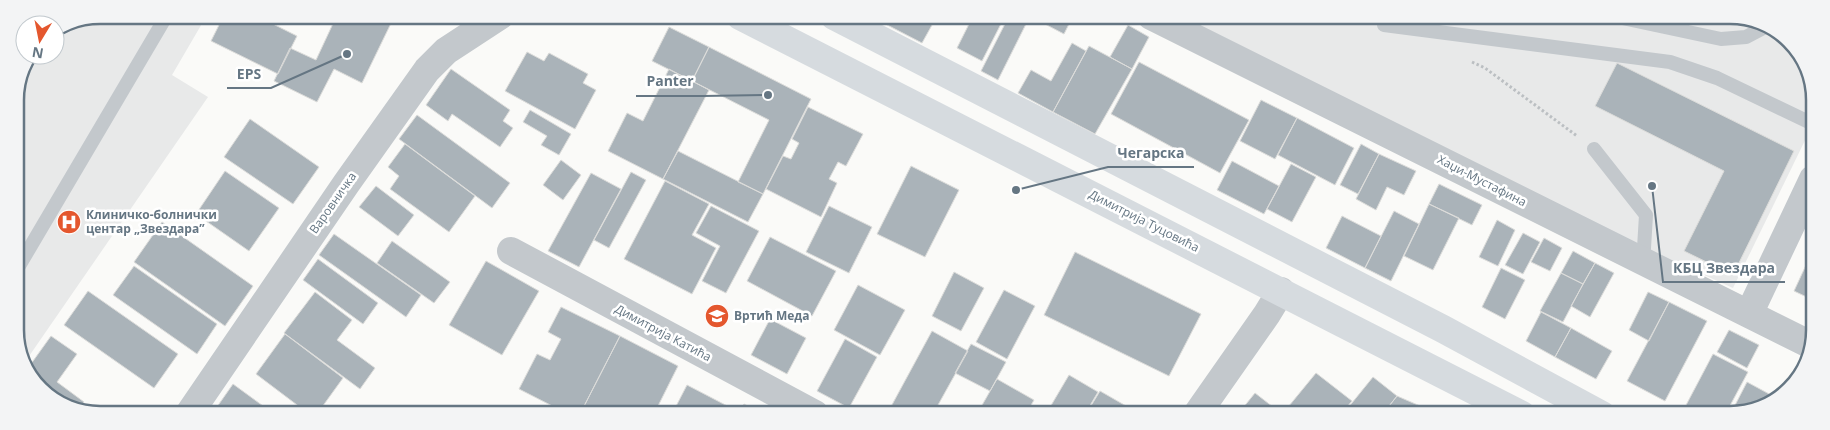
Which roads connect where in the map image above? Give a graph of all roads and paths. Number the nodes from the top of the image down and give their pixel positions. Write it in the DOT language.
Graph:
graph roads {
  1 [pos="162,24"];
  2 [pos="487,24"];
  3 [pos="756,24"];
  4 [pos="850,24"];
  5 [pos="1167,24"];
  6 [pos="1651,24"];
  7 [pos="1384,25"];
  8 [pos="1759,30"];
  9 [pos="1468,60"];
  10 [pos="1806,121"];
  11 [pos="1594,148"];
  12 [pos="1806,194"];
  13 [pos="511,251"];
  14 [pos="24,257"];
  15 [pos="1640,260"];
  16 [pos="1281,291"];
  17 [pos="1749,314"];
  18 [pos="1805,342"];
  19 [pos="194,406"];
  20 [pos="801,406"];
  21 [pos="1202,406"];
  22 [pos="1505,406"];
  23 [pos="1585,406"];
  1 -- 14 [label="lane"];
  2 -- 19 [label="street, Варовничка"];
  3 -- 16 [label="main road, Димитрија Туцовића"];
  4 -- 23 [label="main road"];
  5 -- 15 [label="street, Хаџи-Мустафина"];
  6 -- 8 [label="lane"];
  7 -- 10 [label="lane"];
  9 -- 11 [label="path"];
  11 -- 15 [label="lane"];
  12 -- 17 [label="street"];
  13 -- 20 [label="street, Димитрија Катића"];
  15 -- 17 [label="street, Хаџи-Мустафина"];
  16 -- 21 [label="street"];
  16 -- 22 [label="main road, Димитрија Туцовића"];
  17 -- 18 [label="street, Хаџи-Мустафина"];
}
